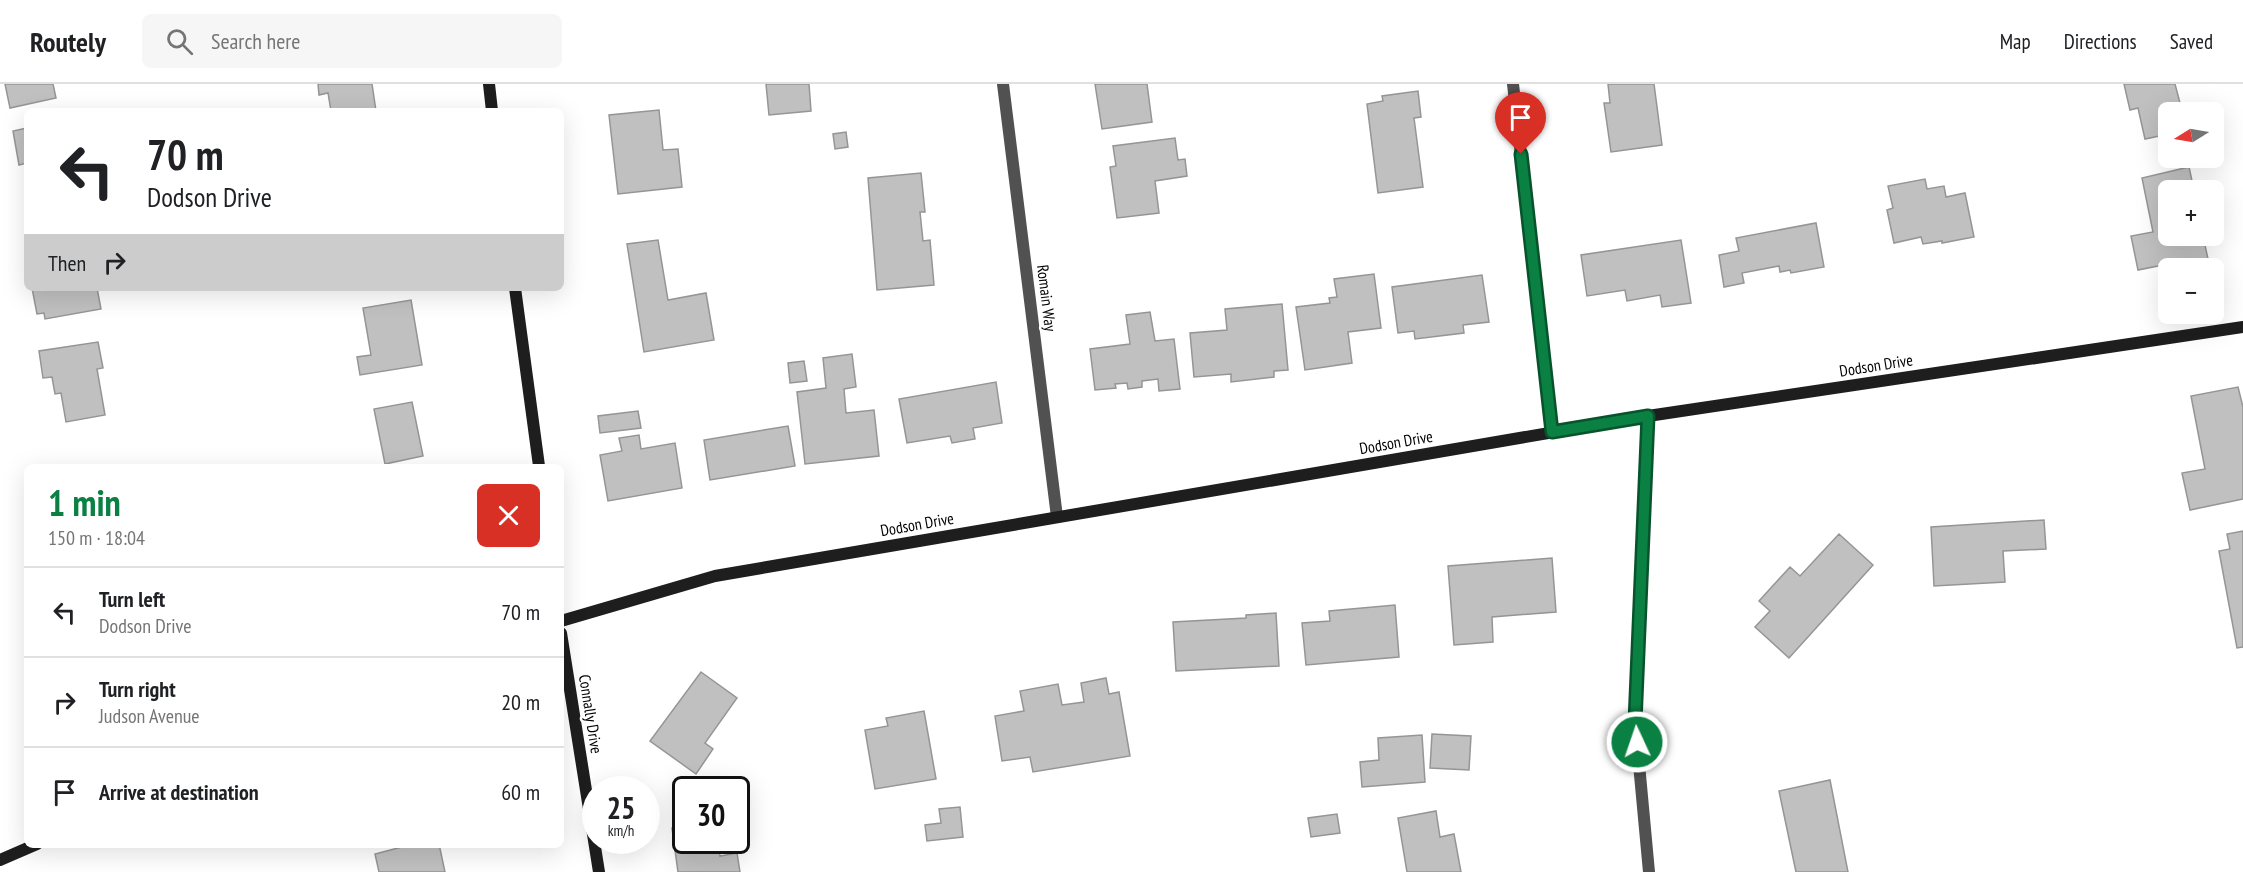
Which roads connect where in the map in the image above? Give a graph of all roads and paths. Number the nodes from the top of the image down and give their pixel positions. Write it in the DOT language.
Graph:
graph roads {
  1 [pos="489,84"];
  2 [pos="1003,84"];
  3 [pos="1513,84"];
  4 [pos="492,108"];
  5 [pos="515,291"];
  6 [pos="2243,327"];
  7 [pos="1648,416"];
  8 [pos="1552,432"];
  9 [pos="539,464"];
  10 [pos="1057,517"];
  11 [pos="564,620"];
  12 [pos="564,652"];
  13 [pos="28,848"];
  14 [pos="0,860"];
  15 [pos="599,872"];
  16 [pos="1649,872"];
  1 -- 4 [label="street"];
  2 -- 10 [label="street, Romain Way"];
  3 -- 8 [label="street"];
  5 -- 9 [label="street"];
  6 -- 7 [label="street, Dodson Drive"];
  7 -- 8 [label="street, Dodson Drive"];
  7 -- 16 [label="street"];
  8 -- 10 [label="street, Dodson Drive"];
  10 -- 11 [label="street, Dodson Drive"];
  12 -- 15 [label="street, Connally Drive"];
  13 -- 14 [label="street"];
}
